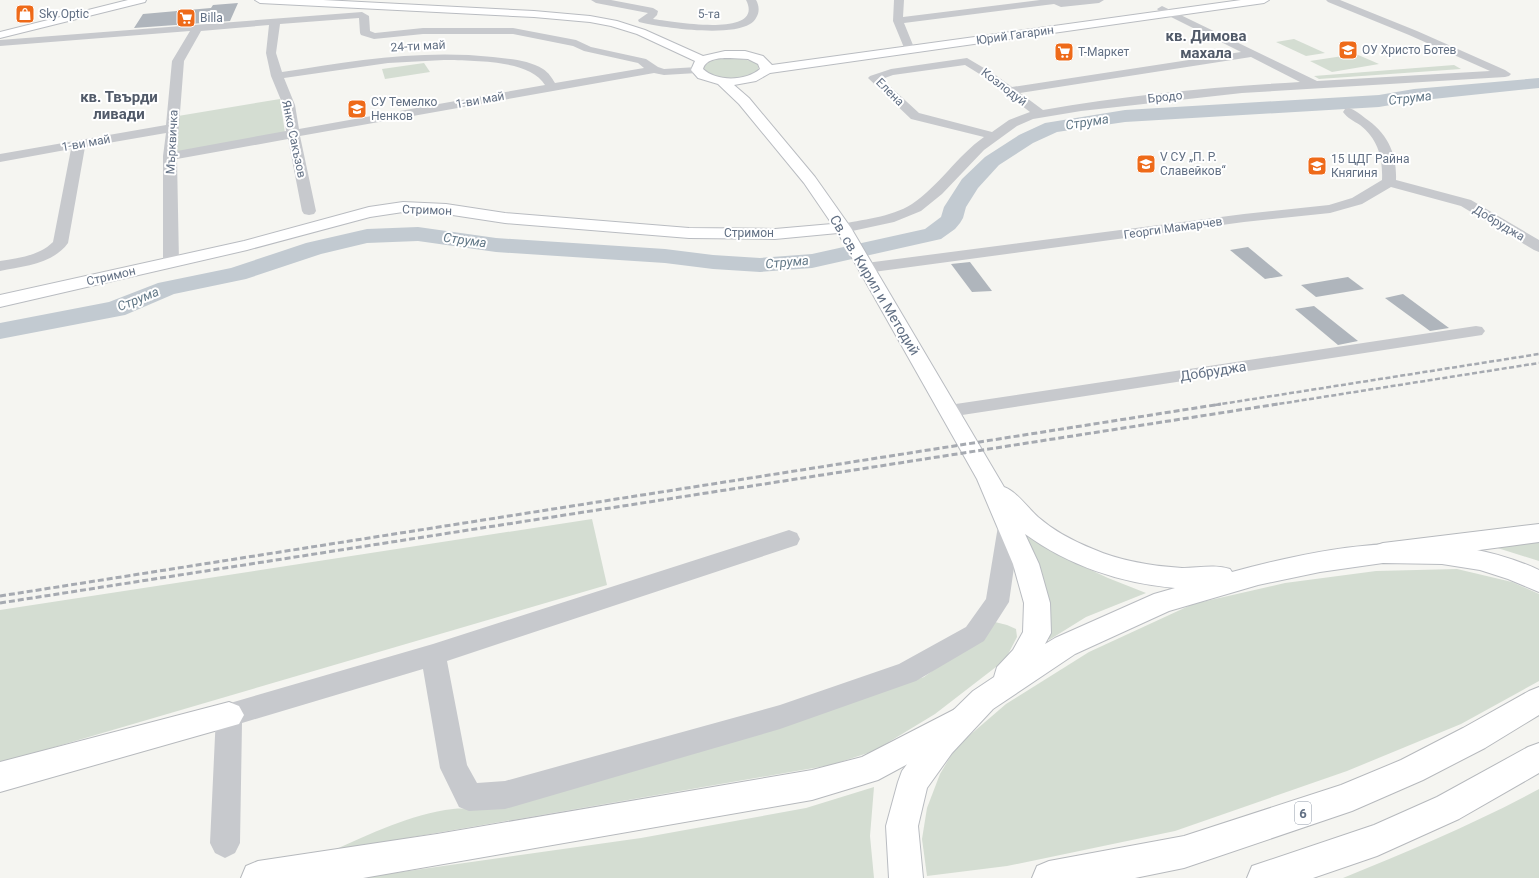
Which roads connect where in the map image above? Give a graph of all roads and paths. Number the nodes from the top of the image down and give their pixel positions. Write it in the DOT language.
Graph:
graph roads {
  1 [pos="141,0"];
  2 [pos="260,0"];
  3 [pos="319,0"];
  4 [pos="596,0"];
  5 [pos="751,0"];
  6 [pos="899,0"];
  7 [pos="1054,0"];
  8 [pos="1099,0"];
  9 [pos="1230,0"];
  10 [pos="1264,0"];
  11 [pos="1331,0"];
  12 [pos="1166,11"];
  13 [pos="898,21"];
  14 [pos="275,22"];
  15 [pos="634,24"];
  16 [pos="198,27"];
  17 [pos="0,35"];
  18 [pos="0,44"];
  19 [pos="909,47"];
  20 [pos="1252,54"];
  21 [pos="1234,57"];
  22 [pos="967,61"];
  23 [pos="704,62"];
  24 [pos="765,66"];
  25 [pos="1253,67"];
  26 [pos="654,70"];
  27 [pos="277,76"];
  28 [pos="1273,77"];
  29 [pos="746,80"];
  30 [pos="722,81"];
  31 [pos="1315,85"];
  32 [pos="552,86"];
  33 [pos="1292,86"];
  34 [pos="1009,90"];
  35 [pos="744,101"];
  36 [pos="1349,112"];
  37 [pos="1040,114"];
  38 [pos="172,128"];
  39 [pos="293,134"];
  40 [pos="994,136"];
  41 [pos="79,144"];
  42 [pos="170,156"];
  43 [pos="0,158"];
  44 [pos="1389,182"];
  45 [pos="309,211"];
  46 [pos="862,225"];
  47 [pos="844,231"];
  48 [pos="1539,247"];
  49 [pos="171,262"];
  50 [pos="863,264"];
  51 [pos="0,266"];
  52 [pos="0,301"];
  53 [pos="1476,331"];
  54 [pos="950,411"];
  55 [pos="989,479"];
  56 [pos="1009,526"];
  57 [pos="1539,533"];
  58 [pos="789,539"];
  59 [pos="1382,553"];
  60 [pos="1258,575"];
  61 [pos="1539,582"];
  62 [pos="433,655"];
  63 [pos="1539,700"];
  64 [pos="973,709"];
  65 [pos="229,715"];
  66 [pos="1539,757"];
  67 [pos="0,777"];
  68 [pos="225,843"];
  69 [pos="258,878"];
  70 [pos="906,878"];
  71 [pos="1049,878"];
  72 [pos="1264,878"];
  1 -- 17 [label="main road"];
  2 -- 15 [label="main road"];
  3 -- 15 [label="main road"];
  4 -- 15 [label="street"];
  5 -- 15 [label="street, 5-та"];
  6 -- 13 [label="street"];
  7 -- 8 [label="street"];
  7 -- 13 [label="street"];
  9 -- 12 [label="main road, Юрий Гагарин"];
  10 -- 12 [label="main road, Юрий Гагарин"];
  11 -- 31 [label="street, Бродо"];
  12 -- 19 [label="main road, Юрий Гагарин"];
  12 -- 20 [label="street"];
  13 -- 19 [label="street"];
  14 -- 16 [label="street"];
  14 -- 26 [label="street"];
  14 -- 27 [label="street, Янко Сакъзов"];
  15 -- 23 [label="main road"];
  16 -- 18 [label="street"];
  16 -- 38 [label="street, Мърквичка"];
  19 -- 24 [label="main road, Юрий Гагарин"];
  20 -- 21 [label="street"];
  20 -- 31 [label="street"];
  21 -- 25 [label="street"];
  21 -- 34 [label="street"];
  22 -- 34 [label="street, Козлодуй"];
  22 -- 40 [label="street, Елена"];
  23 -- 24 [label="main road"];
  23 -- 26 [label="street, 1-ви май"];
  23 -- 30 [label="main road"];
  24 -- 29 [label="main road"];
  26 -- 32 [label="street, 1-ви май"];
  27 -- 32 [label="street, 24-ти май"];
  27 -- 39 [label="street, Янко Сакъзов"];
  28 -- 33 [label="street"];
  29 -- 30 [label="main road"];
  29 -- 35 [label="main road"];
  30 -- 35 [label="main road, Св. св. Кирил и Методий"];
  31 -- 33 [label="street, Бродо"];
  32 -- 39 [label="street, 1-ви май"];
  33 -- 37 [label="street, Бродо"];
  34 -- 37 [label="street, Козлодуй"];
  35 -- 47 [label="main road, Св. св. Кирил и Методий"];
  36 -- 44 [label="street"];
  37 -- 40 [label="street, Бродо"];
  38 -- 41 [label="street, 1-ви май"];
  38 -- 42 [label="street, Мърквичка"];
  39 -- 42 [label="street, 1-ви май"];
  39 -- 45 [label="street, Янко Сакъзов"];
  40 -- 46 [label="street, Бродо"];
  41 -- 43 [label="street, 1-ви май"];
  41 -- 51 [label="street"];
  42 -- 49 [label="street, Мърквичка"];
  44 -- 48 [label="street, Добруджа"];
  44 -- 50 [label="street, Георги Мамарчев"];
  46 -- 47 [label="street, Стримон"];
  47 -- 49 [label="main road, Стримон"];
  47 -- 50 [label="main road, Св. св. Кирил и Методий"];
  49 -- 52 [label="main road, Стримон"];
  50 -- 54 [label="main road, Св. св. Кирил и Методий"];
  53 -- 54 [label="street, Добруджа"];
  54 -- 55 [label="main road, Св. св. Кирил и Методий"];
  55 -- 56 [label="main road, Св. св. Кирил и Методий"];
  55 -- 60 [label="main road, Св. св. Кирил и Методий"];
  56 -- 62 [label="street"];
  56 -- 64 [label="main road, Св. св. Кирил и Методий"];
  57 -- 59 [label="main road"];
  58 -- 62 [label="street"];
  59 -- 60 [label="main road"];
  59 -- 61 [label="main road"];
  60 -- 64 [label="main road"];
  62 -- 65 [label="street"];
  63 -- 71 [label="main road, 6"];
  64 -- 69 [label="main road"];
  64 -- 70 [label="main road"];
  65 -- 67 [label="main road"];
  65 -- 68 [label="street"];
  66 -- 72 [label="main road"];
}
